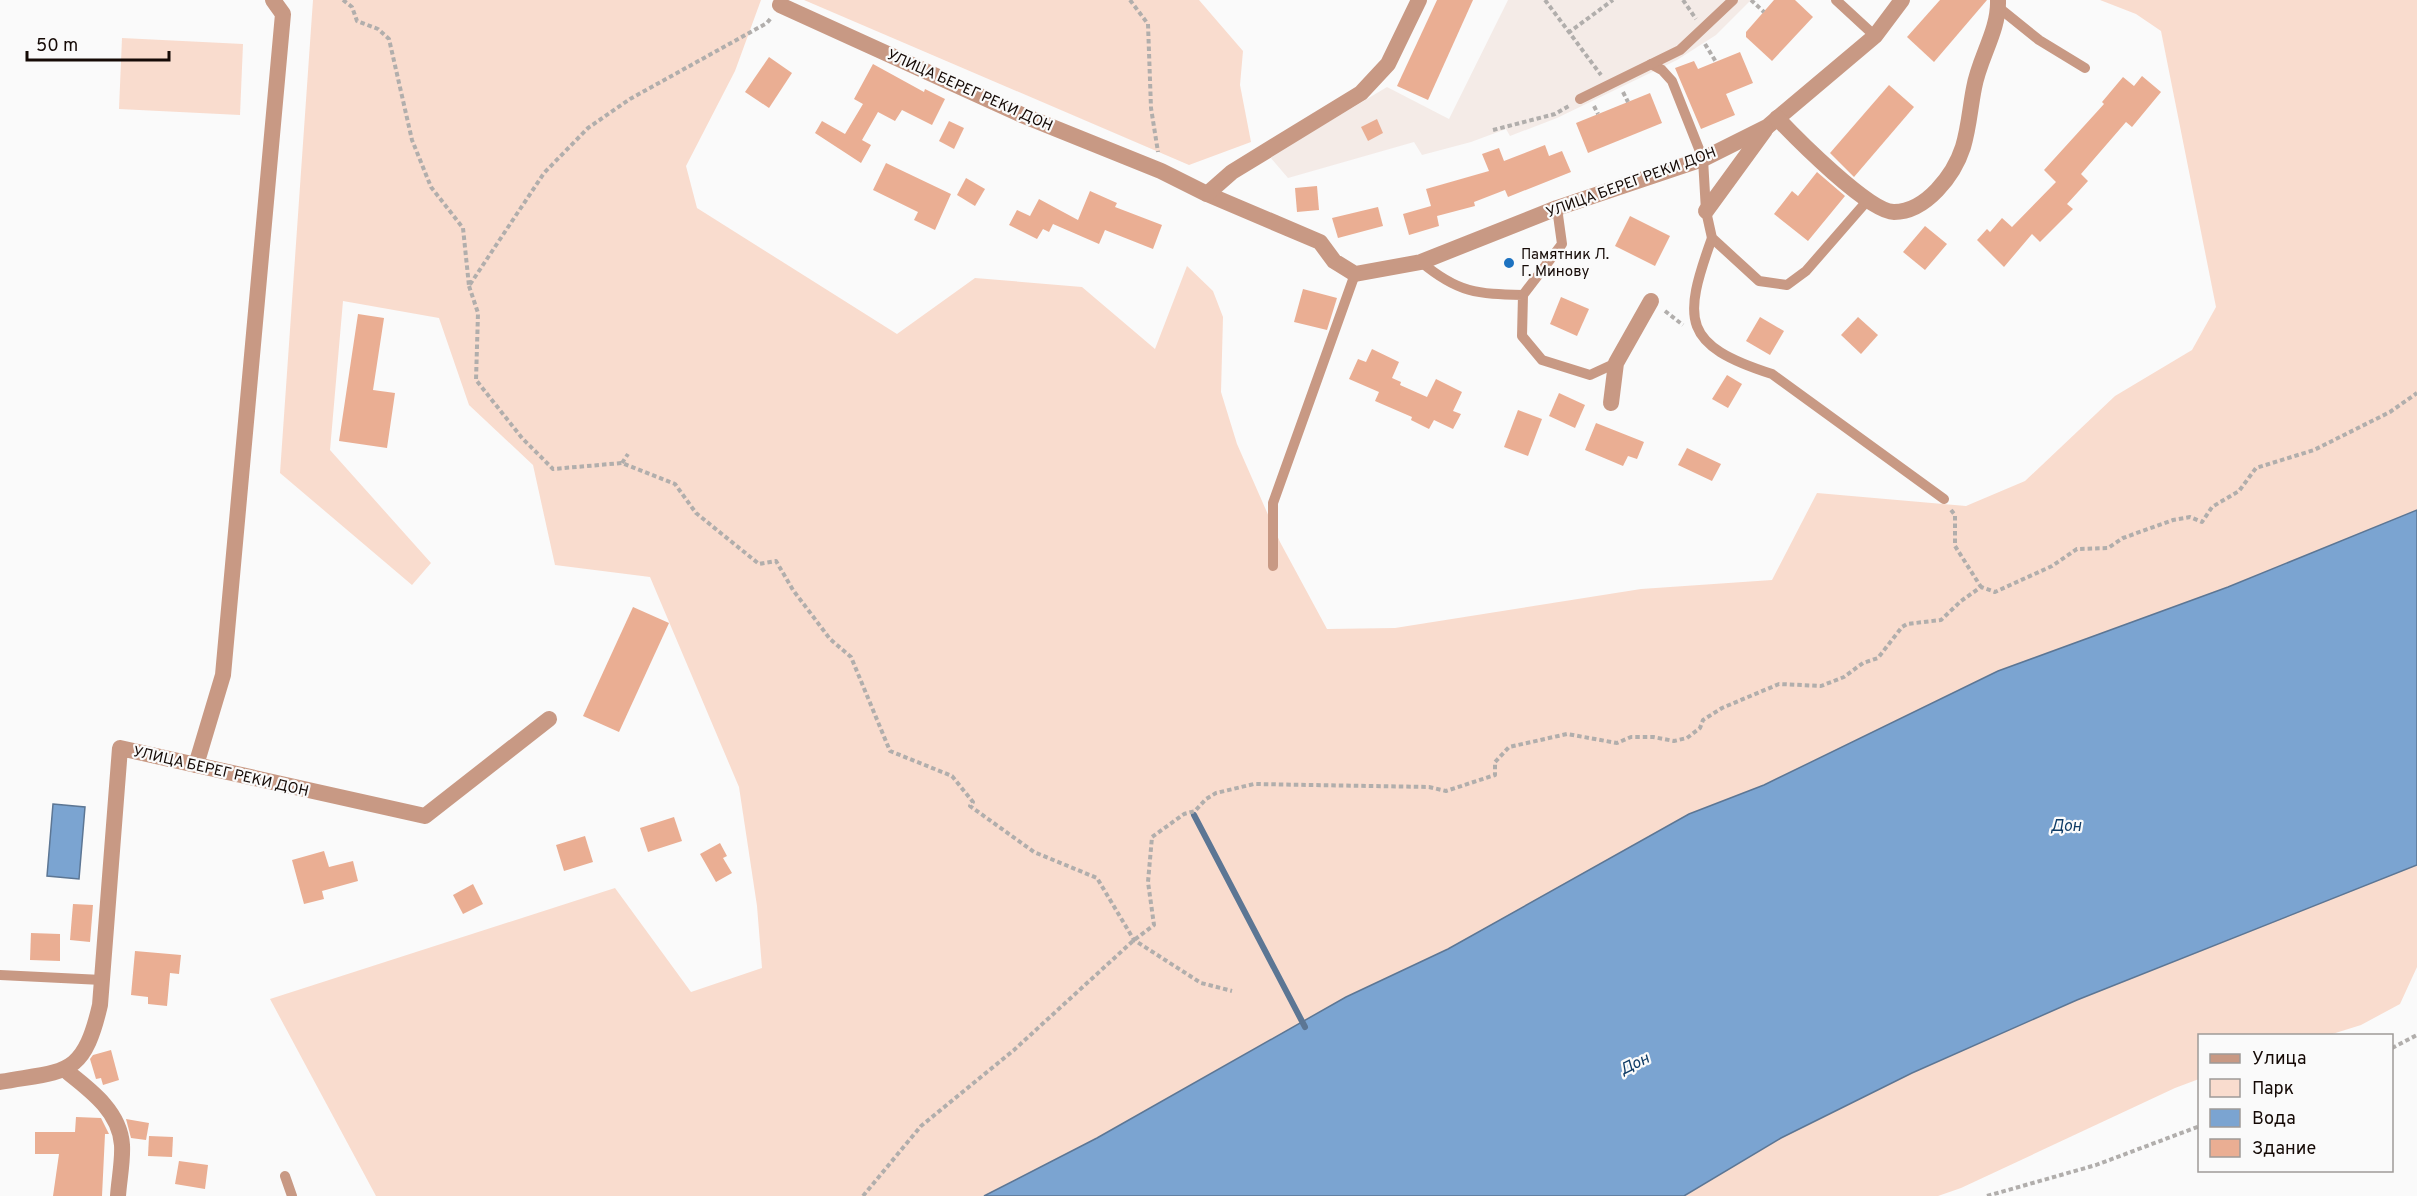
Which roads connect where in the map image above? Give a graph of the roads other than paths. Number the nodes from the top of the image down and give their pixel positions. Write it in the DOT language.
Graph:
graph roads {
  1 [pos="273,0"];
  2 [pos="1419,0"];
  3 [pos="1733,0"];
  4 [pos="1836,0"];
  5 [pos="1902,0"];
  6 [pos="1998,3"];
  7 [pos="780,6"];
  8 [pos="1875,36"];
  9 [pos="1673,53"];
  10 [pos="1651,64"];
  11 [pos="2085,68"];
  12 [pos="1672,81"];
  13 [pos="1580,99"];
  14 [pos="1772,122"];
  15 [pos="1703,159"];
  16 [pos="1207,194"];
  17 [pos="1868,201"];
  18 [pos="1557,208"];
  19 [pos="1706,211"];
  20 [pos="1712,238"];
  21 [pos="1421,262"];
  22 [pos="1355,274"];
  23 [pos="1523,295"];
  24 [pos="1651,301"];
  25 [pos="1616,363"];
  26 [pos="1611,403"];
  27 [pos="1944,499"];
  28 [pos="1273,566"];
  29 [pos="549,719"];
  30 [pos="196,765"];
  31 [pos="0,975"];
  32 [pos="102,980"];
  33 [pos="64,1070"];
  34 [pos="0,1082"];
  35 [pos="285,1176"];
  36 [pos="118,1196"];
  37 [pos="292,1196"];
  1 -- 30 [label="street"];
  2 -- 16 [label="street"];
  3 -- 9 [label="lane"];
  4 -- 8 [label="lane"];
  5 -- 8 [label="street, УЛИЦА БЕРЕГ РЕКИ ДОН"];
  6 -- 11 [label="lane"];
  6 -- 17 [label="street"];
  7 -- 16 [label="street, УЛИЦА БЕРЕГ РЕКИ ДОН"];
  8 -- 14 [label="street, УЛИЦА БЕРЕГ РЕКИ ДОН"];
  9 -- 10 [label="lane"];
  9 -- 12 [label="lane"];
  10 -- 12 [label="lane"];
  10 -- 13 [label="lane"];
  12 -- 15 [label="lane"];
  14 -- 15 [label="street, УЛИЦА БЕРЕГ РЕКИ ДОН"];
  14 -- 17 [label="street"];
  14 -- 19 [label="street"];
  15 -- 18 [label="street, УЛИЦА БЕРЕГ РЕКИ ДОН"];
  15 -- 19 [label="lane"];
  16 -- 22 [label="street, УЛИЦА БЕРЕГ РЕКИ ДОН"];
  17 -- 20 [label="lane"];
  18 -- 21 [label="street, УЛИЦА БЕРЕГ РЕКИ ДОН"];
  18 -- 23 [label="lane"];
  19 -- 20 [label="lane"];
  20 -- 27 [label="lane"];
  21 -- 22 [label="street, УЛИЦА БЕРЕГ РЕКИ ДОН"];
  21 -- 23 [label="lane"];
  22 -- 28 [label="lane"];
  23 -- 25 [label="lane"];
  24 -- 25 [label="street"];
  25 -- 26 [label="street"];
  29 -- 30 [label="street, УЛИЦА БЕРЕГ РЕКИ ДОН"];
  30 -- 32 [label="street, УЛИЦА БЕРЕГ РЕКИ ДОН"];
  31 -- 32 [label="lane"];
  32 -- 33 [label="street, УЛИЦА БЕРЕГ РЕКИ ДОН"];
  33 -- 34 [label="street"];
  33 -- 36 [label="street"];
  35 -- 37 [label="lane"];
}
